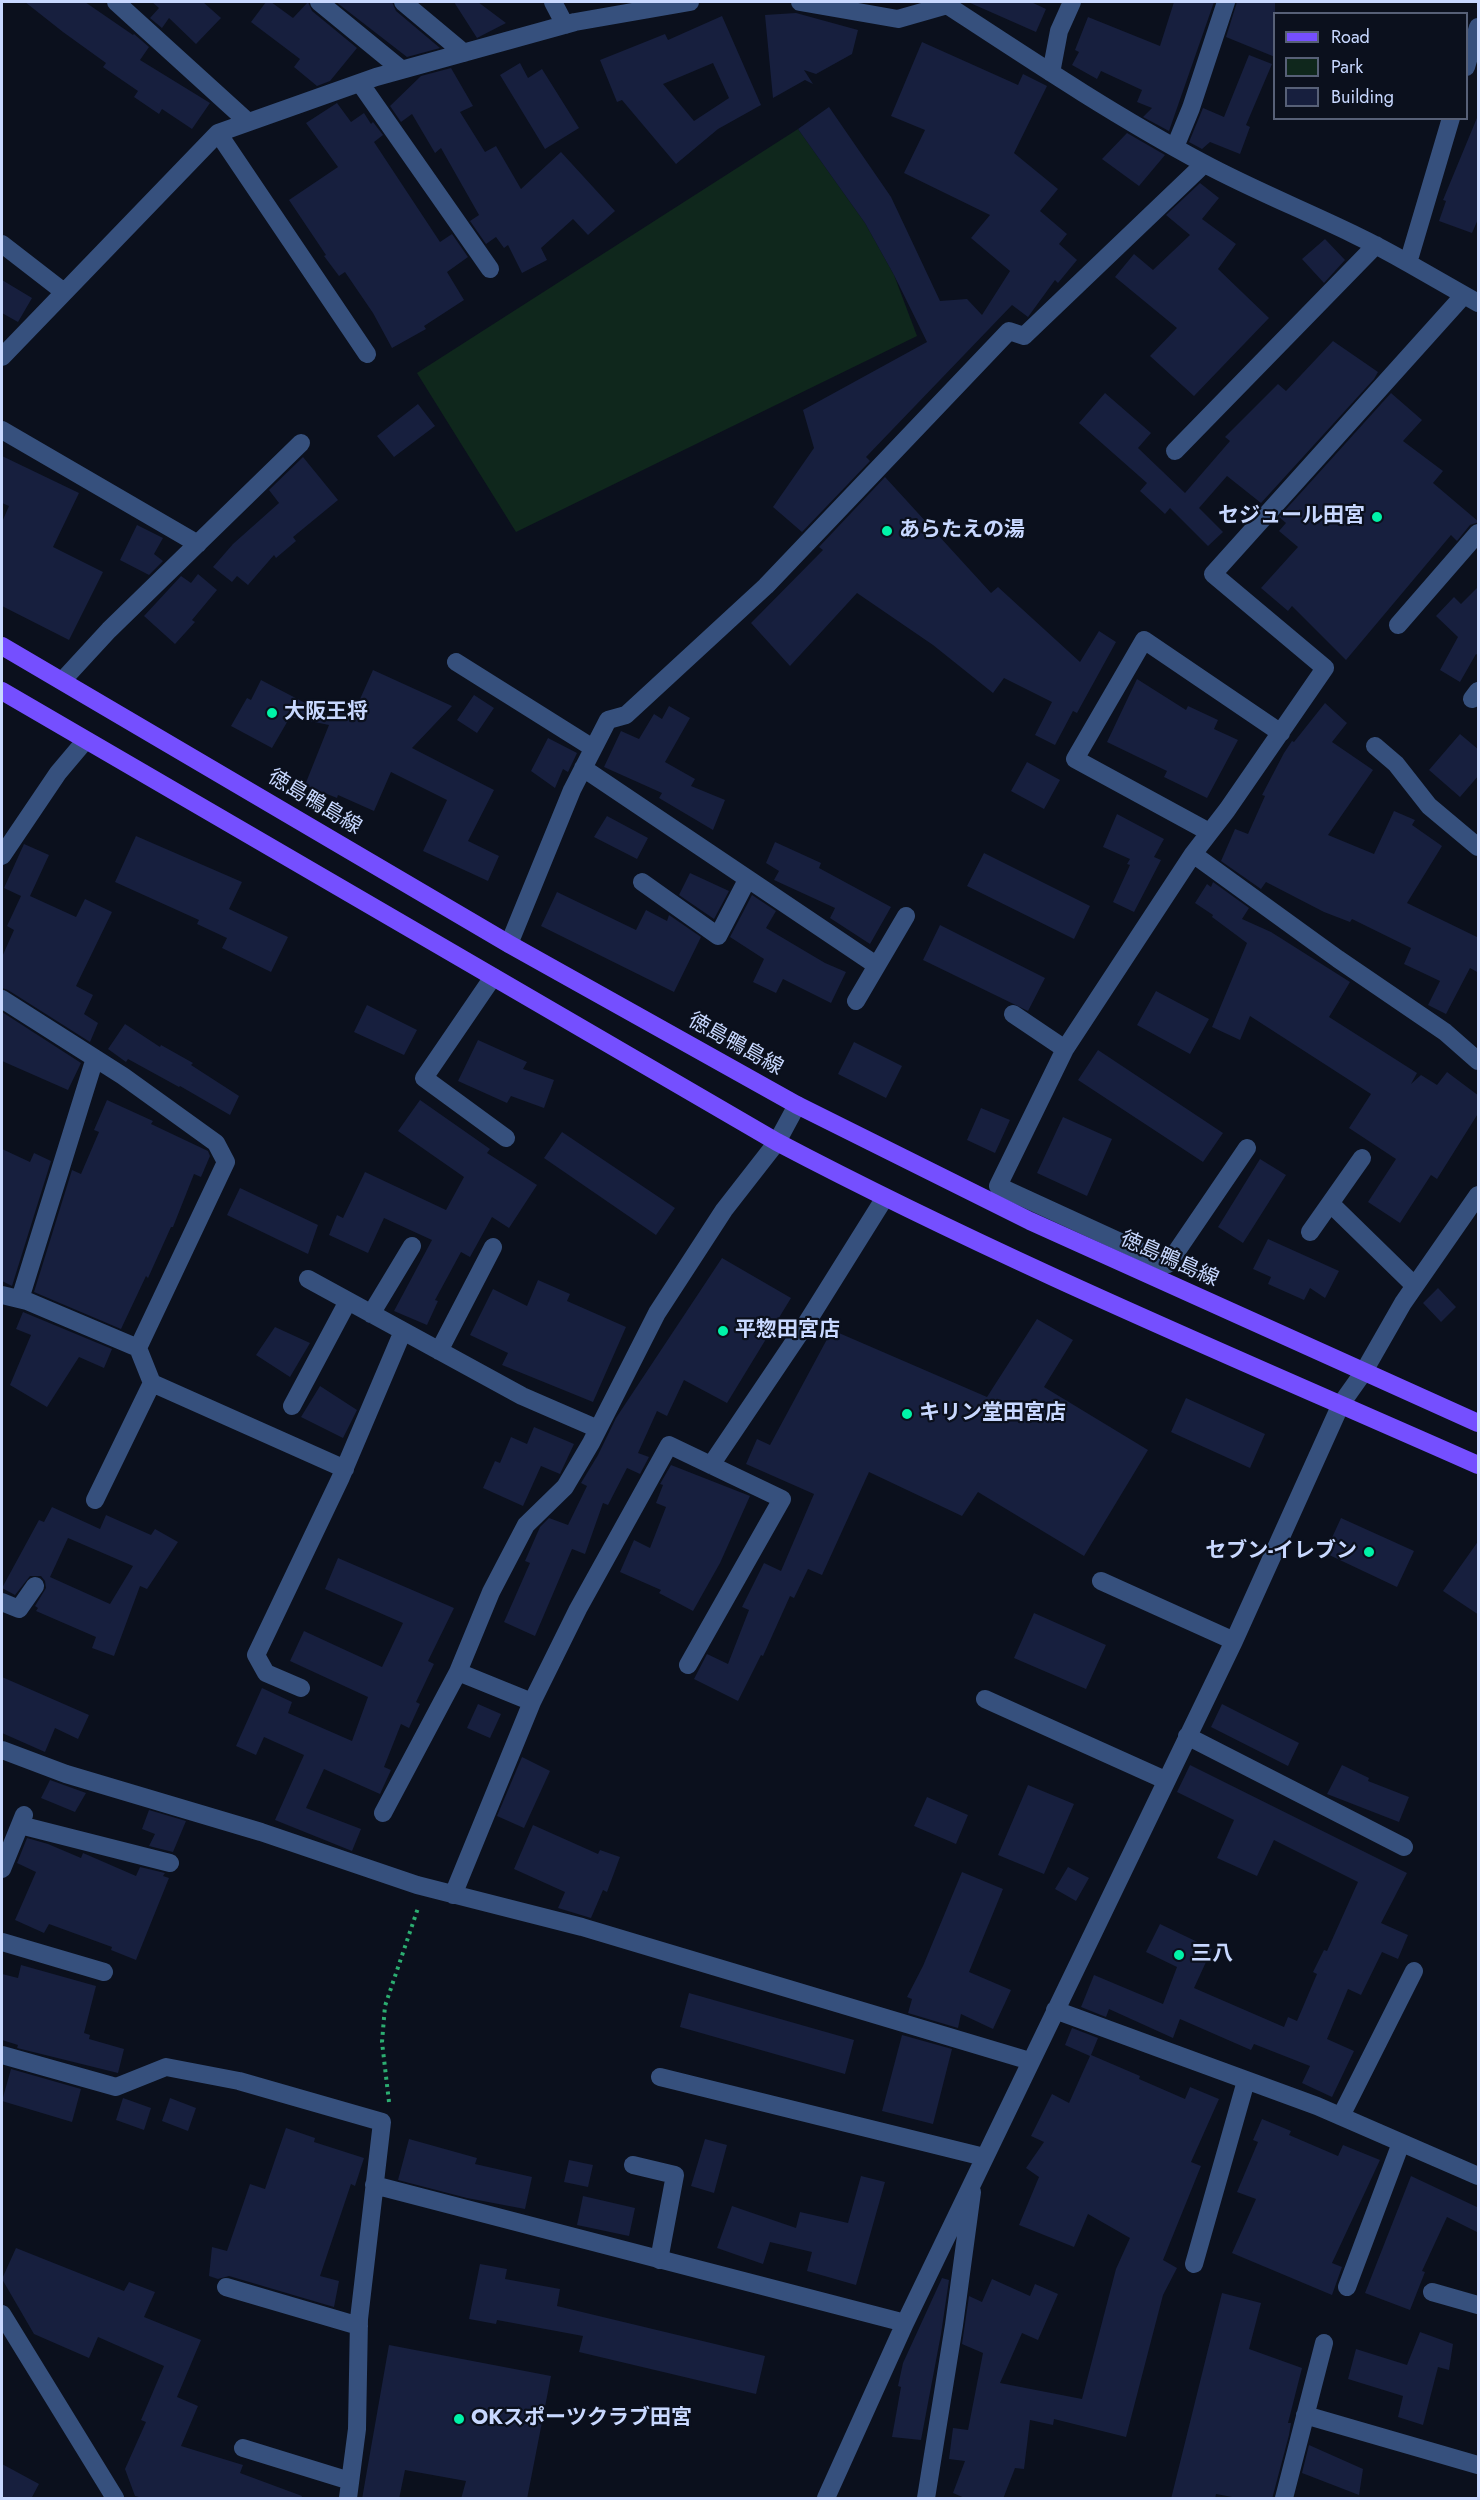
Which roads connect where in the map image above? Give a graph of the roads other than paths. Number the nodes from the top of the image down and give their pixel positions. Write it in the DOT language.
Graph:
graph roads {
  1 [pos="116,2"];
  2 [pos="319,2"];
  3 [pos="403,2"];
  4 [pos="553,2"];
  5 [pos="690,2"];
  6 [pos="800,2"];
  7 [pos="1072,2"];
  8 [pos="1226,2"];
  9 [pos="565,25"];
  10 [pos="1479,27"];
  11 [pos="464,53"];
  12 [pos="1468,64"];
  13 [pos="402,70"];
  14 [pos="1051,73"];
  15 [pos="360,83"];
  16 [pos="1450,120"];
  17 [pos="248,122"];
  18 [pos="218,133"];
  19 [pos="1175,147"];
  20 [pos="1204,164"];
  21 [pos="2,244"];
  22 [pos="1376,245"];
  23 [pos="1408,263"];
  24 [pos="490,268"];
  25 [pos="64,292"];
  26 [pos="1471,299"];
  27 [pos="366,354"];
  28 [pos="2,357"];
  29 [pos="2,430"];
  30 [pos="302,443"];
  31 [pos="1175,451"];
  32 [pos="1479,533"];
  33 [pos="198,543"];
  34 [pos="1398,625"];
  35 [pos="2,646"];
  36 [pos="456,662"];
  37 [pos="62,681"];
  38 [pos="2,691"];
  39 [pos="1281,733"];
  40 [pos="85,741"];
  41 [pos="1375,746"];
  42 [pos="593,748"];
  43 [pos="583,768"];
  44 [pos="1209,832"];
  45 [pos="1479,848"];
  46 [pos="1193,854"];
  47 [pos="2,856"];
  48 [pos="747,880"];
  49 [pos="642,882"];
  50 [pos="906,916"];
  51 [pos="509,944"];
  52 [pos="876,965"];
  53 [pos="493,977"];
  54 [pos="2,999"];
  55 [pos="856,1001"];
  56 [pos="1013,1014"];
  57 [pos="1065,1048"];
  58 [pos="95,1058"];
  59 [pos="1479,1061"];
  60 [pos="797,1105"];
  61 [pos="506,1138"];
  62 [pos="777,1142"];
  63 [pos="1248,1148"];
  64 [pos="1362,1158"];
  65 [pos="1479,1195"];
  66 [pos="884,1198"];
  67 [pos="1331,1204"];
  68 [pos="1310,1232"];
  69 [pos="412,1246"];
  70 [pos="493,1247"];
  71 [pos="308,1279"];
  72 [pos="1415,1286"];
  73 [pos="2,1295"];
  74 [pos="20,1299"];
  75 [pos="348,1301"];
  76 [pos="371,1314"];
  77 [pos="403,1331"];
  78 [pos="138,1348"];
  79 [pos="439,1351"];
  80 [pos="1363,1373"];
  81 [pos="152,1383"];
  82 [pos="1341,1404"];
  83 [pos="292,1406"];
  84 [pos="1479,1423"];
  85 [pos="598,1429"];
  86 [pos="711,1465"];
  87 [pos="1479,1465"];
  88 [pos="345,1469"];
  89 [pos="96,1500"];
  90 [pos="1101,1581"];
  91 [pos="35,1586"];
  92 [pos="2,1602"];
  93 [pos="1234,1641"];
  94 [pos="688,1665"];
  95 [pos="458,1672"];
  96 [pos="301,1688"];
  97 [pos="986,1700"];
  98 [pos="532,1702"];
  99 [pos="1187,1736"];
  100 [pos="2,1750"];
  101 [pos="1165,1780"];
  102 [pos="383,1813"];
  103 [pos="1404,1846"];
  104 [pos="170,1863"];
  105 [pos="2,1869"];
  106 [pos="453,1894"];
  107 [pos="2,1942"];
  108 [pos="1414,1971"];
  109 [pos="104,1972"];
  110 [pos="1055,2010"];
  111 [pos="2,2055"];
  112 [pos="1030,2061"];
  113 [pos="660,2077"];
  114 [pos="1246,2080"];
  115 [pos="1341,2116"];
  116 [pos="1401,2143"];
  117 [pos="984,2157"];
  118 [pos="633,2165"];
  119 [pos="1479,2176"];
  120 [pos="974,2178"];
  121 [pos="374,2186"];
  122 [pos="659,2259"];
  123 [pos="1194,2264"];
  124 [pos="226,2287"];
  125 [pos="1347,2287"];
  126 [pos="1432,2292"];
  127 [pos="1479,2305"];
  128 [pos="2,2314"];
  129 [pos="905,2323"];
  130 [pos="359,2326"];
  131 [pos="1324,2343"];
  132 [pos="1305,2415"];
  133 [pos="243,2448"];
  134 [pos="1479,2465"];
  135 [pos="349,2490"];
  136 [pos="115,2499"];
  137 [pos="826,2499"];
  138 [pos="926,2499"];
  139 [pos="1284,2499"];
  1 -- 17 [label="street"];
  2 -- 13 [label="street"];
  3 -- 11 [label="street"];
  4 -- 9 [label="street"];
  5 -- 9 [label="street"];
  6 -- 14 [label="street"];
  7 -- 14 [label="street"];
  8 -- 19 [label="street"];
  9 -- 11 [label="street"];
  10 -- 12 [label="street"];
  11 -- 13 [label="street"];
  13 -- 15 [label="street"];
  14 -- 19 [label="street"];
  15 -- 17 [label="street"];
  15 -- 24 [label="street"];
  16 -- 23 [label="street"];
  17 -- 18 [label="street"];
  18 -- 25 [label="street"];
  18 -- 27 [label="street"];
  19 -- 20 [label="street"];
  20 -- 22 [label="street"];
  20 -- 42 [label="street"];
  21 -- 25 [label="street"];
  22 -- 23 [label="street"];
  22 -- 31 [label="street"];
  23 -- 26 [label="street"];
  25 -- 28 [label="street"];
  26 -- 39 [label="street"];
  29 -- 33 [label="street"];
  30 -- 33 [label="street"];
  32 -- 34 [label="street"];
  33 -- 37 [label="street"];
  35 -- 37 [label="main road, 徳島鴨島線"];
  36 -- 42 [label="street"];
  37 -- 51 [label="main road, 徳島鴨島線"];
  38 -- 40 [label="main road"];
  39 -- 44 [label="street"];
  39 -- 44 [label="street"];
  40 -- 47 [label="street"];
  40 -- 53 [label="main road"];
  41 -- 45 [label="street"];
  42 -- 43 [label="street"];
  43 -- 48 [label="street"];
  43 -- 51 [label="street"];
  44 -- 46 [label="street"];
  46 -- 57 [label="street"];
  46 -- 59 [label="street"];
  48 -- 49 [label="street"];
  48 -- 52 [label="street"];
  50 -- 52 [label="street"];
  51 -- 60 [label="main road, 徳島鴨島線"];
  52 -- 55 [label="street"];
  53 -- 61 [label="street"];
  53 -- 62 [label="main road"];
  54 -- 58 [label="street"];
  56 -- 57 [label="street"];
  57 -- 63 [label="street"];
  58 -- 74 [label="street"];
  58 -- 78 [label="street"];
  60 -- 62 [label="street"];
  60 -- 80 [label="main road, 徳島鴨島線"];
  62 -- 66 [label="main road"];
  62 -- 85 [label="street"];
  64 -- 67 [label="street"];
  65 -- 72 [label="street"];
  66 -- 82 [label="main road"];
  66 -- 86 [label="street"];
  67 -- 68 [label="street"];
  67 -- 72 [label="street"];
  69 -- 76 [label="street"];
  70 -- 79 [label="street"];
  71 -- 75 [label="street"];
  72 -- 80 [label="street"];
  73 -- 74 [label="street"];
  74 -- 78 [label="street"];
  75 -- 76 [label="street"];
  75 -- 83 [label="street"];
  76 -- 77 [label="street"];
  77 -- 79 [label="street"];
  77 -- 88 [label="street"];
  78 -- 81 [label="street"];
  79 -- 85 [label="street"];
  80 -- 82 [label="street"];
  80 -- 84 [label="main road, 徳島鴨島線"];
  81 -- 88 [label="street"];
  81 -- 89 [label="street"];
  82 -- 87 [label="main road"];
  82 -- 93 [label="street"];
  85 -- 95 [label="street"];
  86 -- 94 [label="street"];
  86 -- 98 [label="street"];
  88 -- 96 [label="street"];
  90 -- 93 [label="street"];
  91 -- 92 [label="street"];
  93 -- 99 [label="street"];
  95 -- 98 [label="street"];
  95 -- 102 [label="street"];
  97 -- 101 [label="street"];
  98 -- 106 [label="street"];
  99 -- 101 [label="street"];
  99 -- 103 [label="street"];
  100 -- 106 [label="street"];
  101 -- 110 [label="street"];
  104 -- 105 [label="street"];
  106 -- 112 [label="street"];
  107 -- 109 [label="street"];
  108 -- 115 [label="street"];
  110 -- 112 [label="street"];
  110 -- 114 [label="street"];
  111 -- 121 [label="street"];
  112 -- 117 [label="street"];
  113 -- 117 [label="street"];
  114 -- 115 [label="street"];
  114 -- 123 [label="street"];
  115 -- 116 [label="street"];
  116 -- 119 [label="street"];
  116 -- 125 [label="street"];
  117 -- 120 [label="street"];
  118 -- 122 [label="street"];
  120 -- 129 [label="street"];
  120 -- 138 [label="street"];
  121 -- 122 [label="street"];
  121 -- 130 [label="street"];
  122 -- 129 [label="street"];
  124 -- 130 [label="street"];
  126 -- 127 [label="street"];
  128 -- 136 [label="street"];
  129 -- 137 [label="street"];
  130 -- 135 [label="street"];
  131 -- 132 [label="street"];
  132 -- 134 [label="street"];
  132 -- 139 [label="street"];
  133 -- 135 [label="street"];
}
